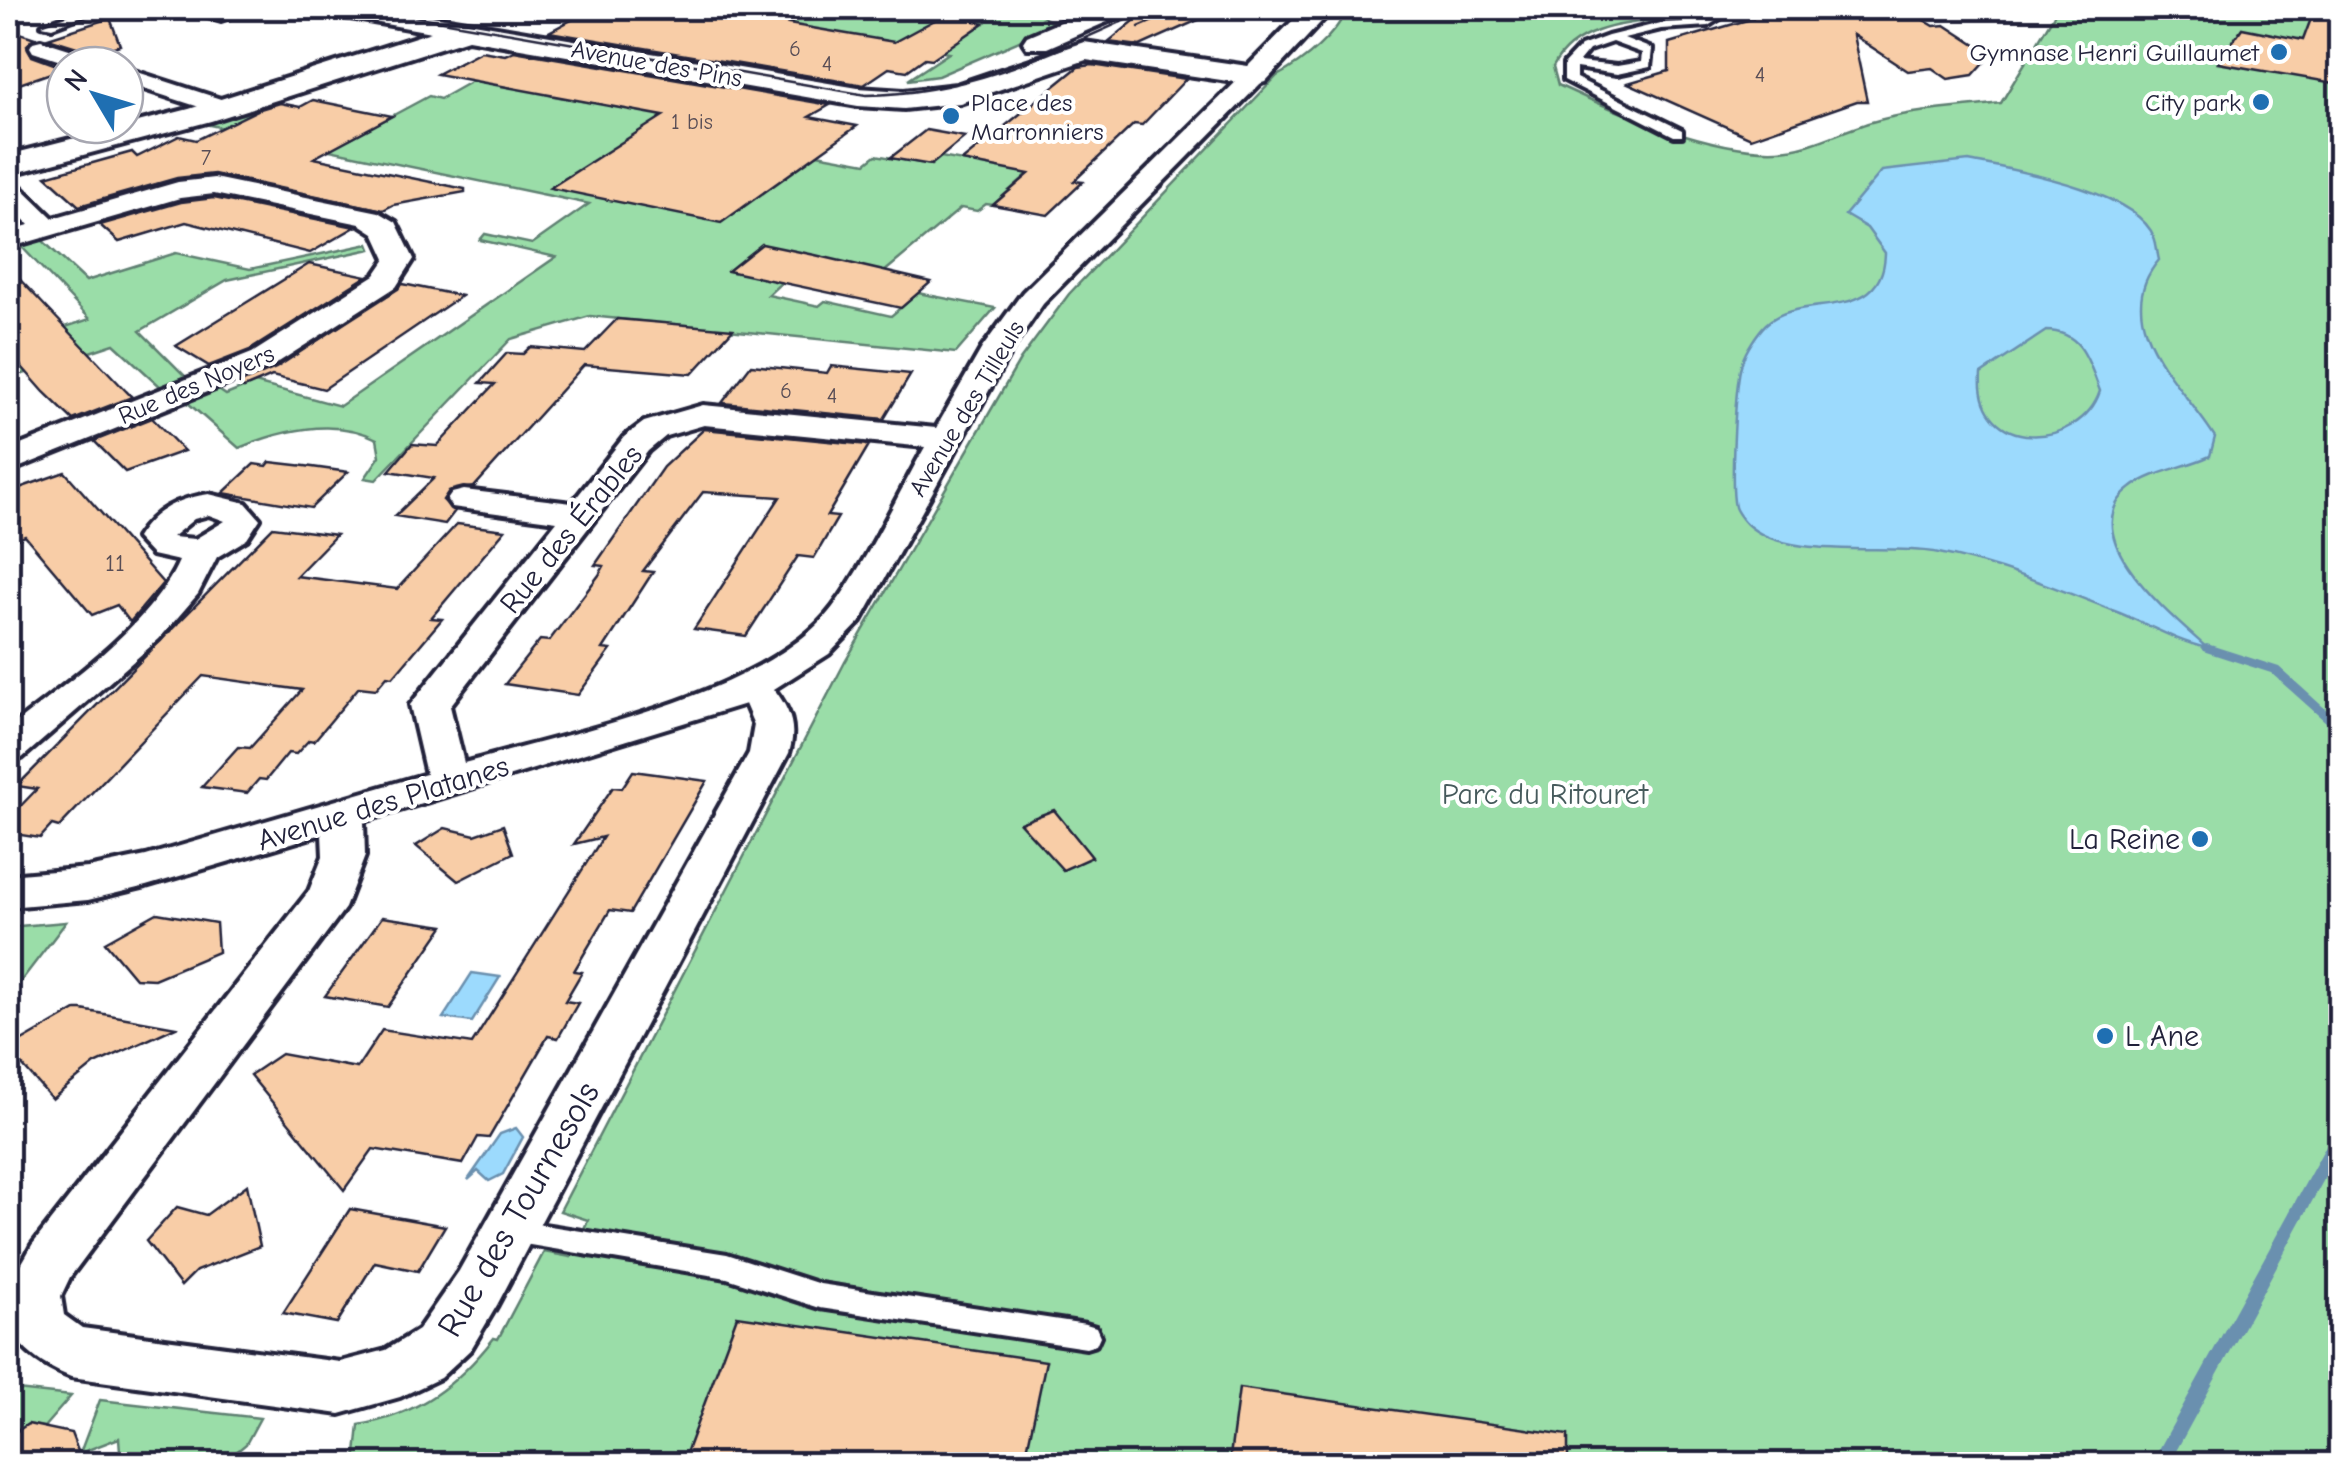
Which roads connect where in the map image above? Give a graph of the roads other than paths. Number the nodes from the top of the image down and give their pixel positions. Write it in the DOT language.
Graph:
graph roads {
  1 [pos="98,8"];
  2 [pos="186,8"];
  3 [pos="250,8"];
  4 [pos="338,8"];
  5 [pos="428,8"];
  6 [pos="1115,8"];
  7 [pos="1320,8"];
  8 [pos="1732,8"];
  9 [pos="509,15"];
  10 [pos="462,32"];
  11 [pos="44,36"];
  12 [pos="1612,38"];
  13 [pos="60,45"];
  14 [pos="1570,64"];
  15 [pos="1255,76"];
  16 [pos="145,81"];
  17 [pos="858,90"];
  18 [pos="224,108"];
  19 [pos="1678,133"];
  20 [pos="8,165"];
  21 [pos="8,190"];
  22 [pos="48,228"];
  23 [pos="8,240"];
  24 [pos="945,439"];
  25 [pos="14,448"];
  26 [pos="464,500"];
  27 [pos="581,514"];
  28 [pos="204,549"];
  29 [pos="752,688"];
  30 [pos="8,749"];
  31 [pos="448,783"];
  32 [pos="343,816"];
  33 [pos="8,891"];
  34 [pos="510,1231"];
  35 [pos="1086,1336"];
  1 -- 11 [label="lane"];
  2 -- 3 [label="lane"];
  4 -- 10 [label="street, Avenue des Pins"];
  5 -- 9 [label="street, Avenue des Pins"];
  6 -- 17 [label="street"];
  7 -- 15 [label="street, Avenue des Tilleuls"];
  8 -- 12 [label="lane"];
  9 -- 10 [label="street"];
  9 -- 17 [label="street, Avenue des Pins"];
  10 -- 17 [label="street, Avenue des Pins"];
  10 -- 18 [label="street"];
  11 -- 13 [label="street"];
  12 -- 14 [label="lane"];
  12 -- 14 [label="lane"];
  14 -- 19 [label="lane"];
  15 -- 17 [label="street"];
  15 -- 24 [label="street, Avenue des Tilleuls"];
  16 -- 18 [label="street"];
  18 -- 20 [label="street"];
  21 -- 22 [label="street"];
  22 -- 23 [label="street"];
  22 -- 25 [label="street, Rue des Noyers"];
  24 -- 27 [label="street, Rue des Érables"];
  24 -- 29 [label="street, Avenue des Tilleuls"];
  26 -- 27 [label="street"];
  27 -- 31 [label="street, Rue des Érables"];
  28 -- 30 [label="street"];
  29 -- 31 [label="street, Avenue des Platanes"];
  29 -- 34 [label="street, Rue des Tournesols"];
  31 -- 32 [label="street, Avenue des Platanes"];
  32 -- 33 [label="street, Avenue des Platanes"];
  32 -- 34 [label="street, Rue des Tournesols"];
  34 -- 35 [label="lane"];
}
